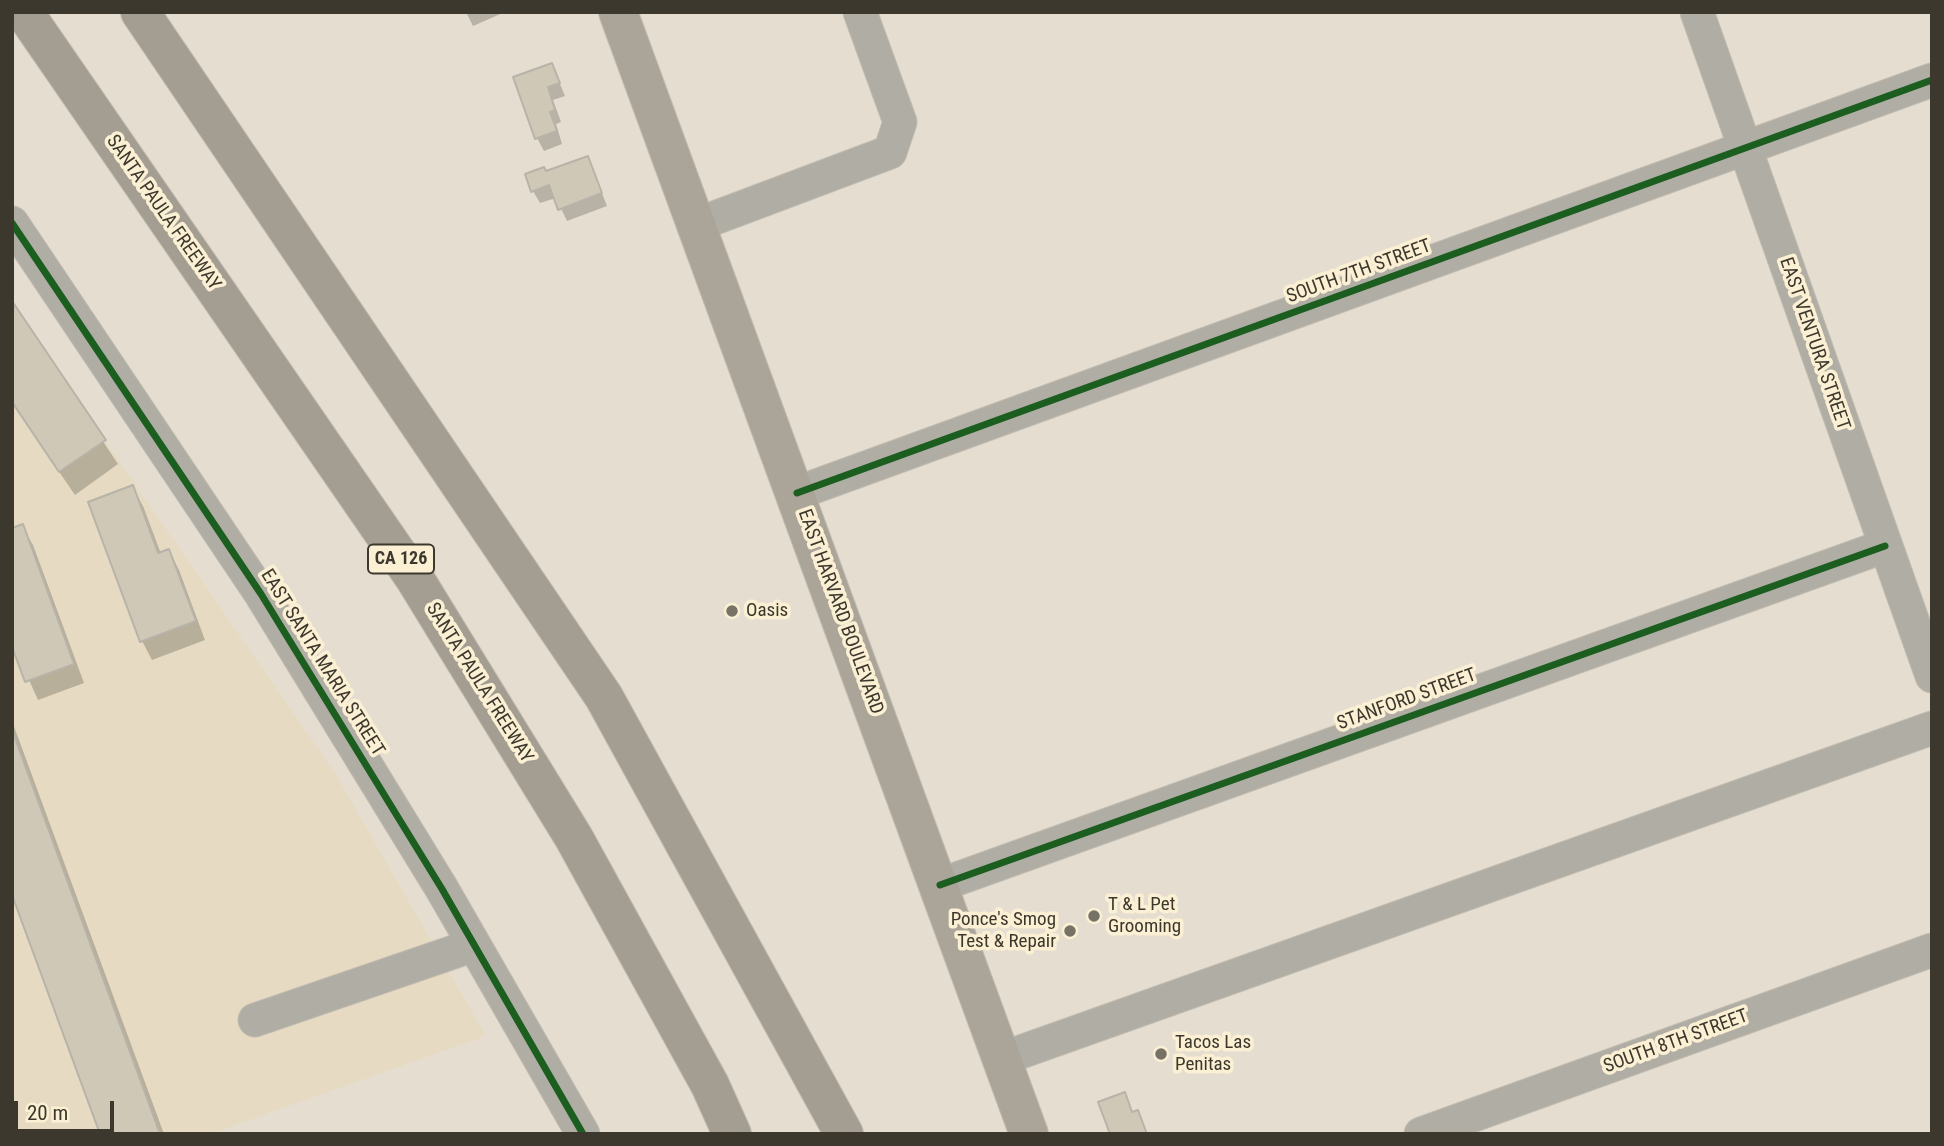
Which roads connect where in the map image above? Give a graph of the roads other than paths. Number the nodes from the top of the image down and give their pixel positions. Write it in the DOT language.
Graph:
graph roads {
  1 [pos="24,12"];
  2 [pos="140,12"];
  3 [pos="618,12"];
  4 [pos="860,12"];
  5 [pos="1697,12"];
  6 [pos="1932,80"];
  7 [pos="1745,149"];
  8 [pos="12,223"];
  9 [pos="696,225"];
  10 [pos="797,493"];
  11 [pos="1885,546"];
  12 [pos="1932,676"];
  13 [pos="1932,728"];
  14 [pos="940,885"];
  15 [pos="474,945"];
  16 [pos="1932,950"];
  17 [pos="255,1020"];
  18 [pos="1001,1059"];
  19 [pos="583,1134"];
  20 [pos="732,1134"];
  21 [pos="844,1134"];
  22 [pos="1029,1134"];
  23 [pos="1421,1134"];
  1 -- 20 [label="highway, SANTA PAULA FREEWAY / CA 126"];
  2 -- 21 [label="highway"];
  3 -- 9 [label="main road, EAST HARVARD BOULEVARD"];
  4 -- 9 [label="street"];
  5 -- 7 [label="street, EAST VENTURA STREET"];
  6 -- 7 [label="street, SOUTH 7TH STREET"];
  7 -- 10 [label="street, SOUTH 7TH STREET"];
  7 -- 11 [label="street, EAST VENTURA STREET"];
  8 -- 15 [label="street, EAST SANTA MARIA STREET"];
  9 -- 10 [label="main road, EAST HARVARD BOULEVARD"];
  10 -- 14 [label="main road, EAST HARVARD BOULEVARD"];
  11 -- 12 [label="street, EAST VENTURA STREET"];
  11 -- 14 [label="street, STANFORD STREET"];
  13 -- 18 [label="street"];
  14 -- 18 [label="main road, EAST HARVARD BOULEVARD"];
  15 -- 17 [label="street"];
  15 -- 19 [label="street, EAST SANTA MARIA STREET"];
  16 -- 23 [label="street, SOUTH 8TH STREET"];
  18 -- 22 [label="main road, EAST HARVARD BOULEVARD"];
}
